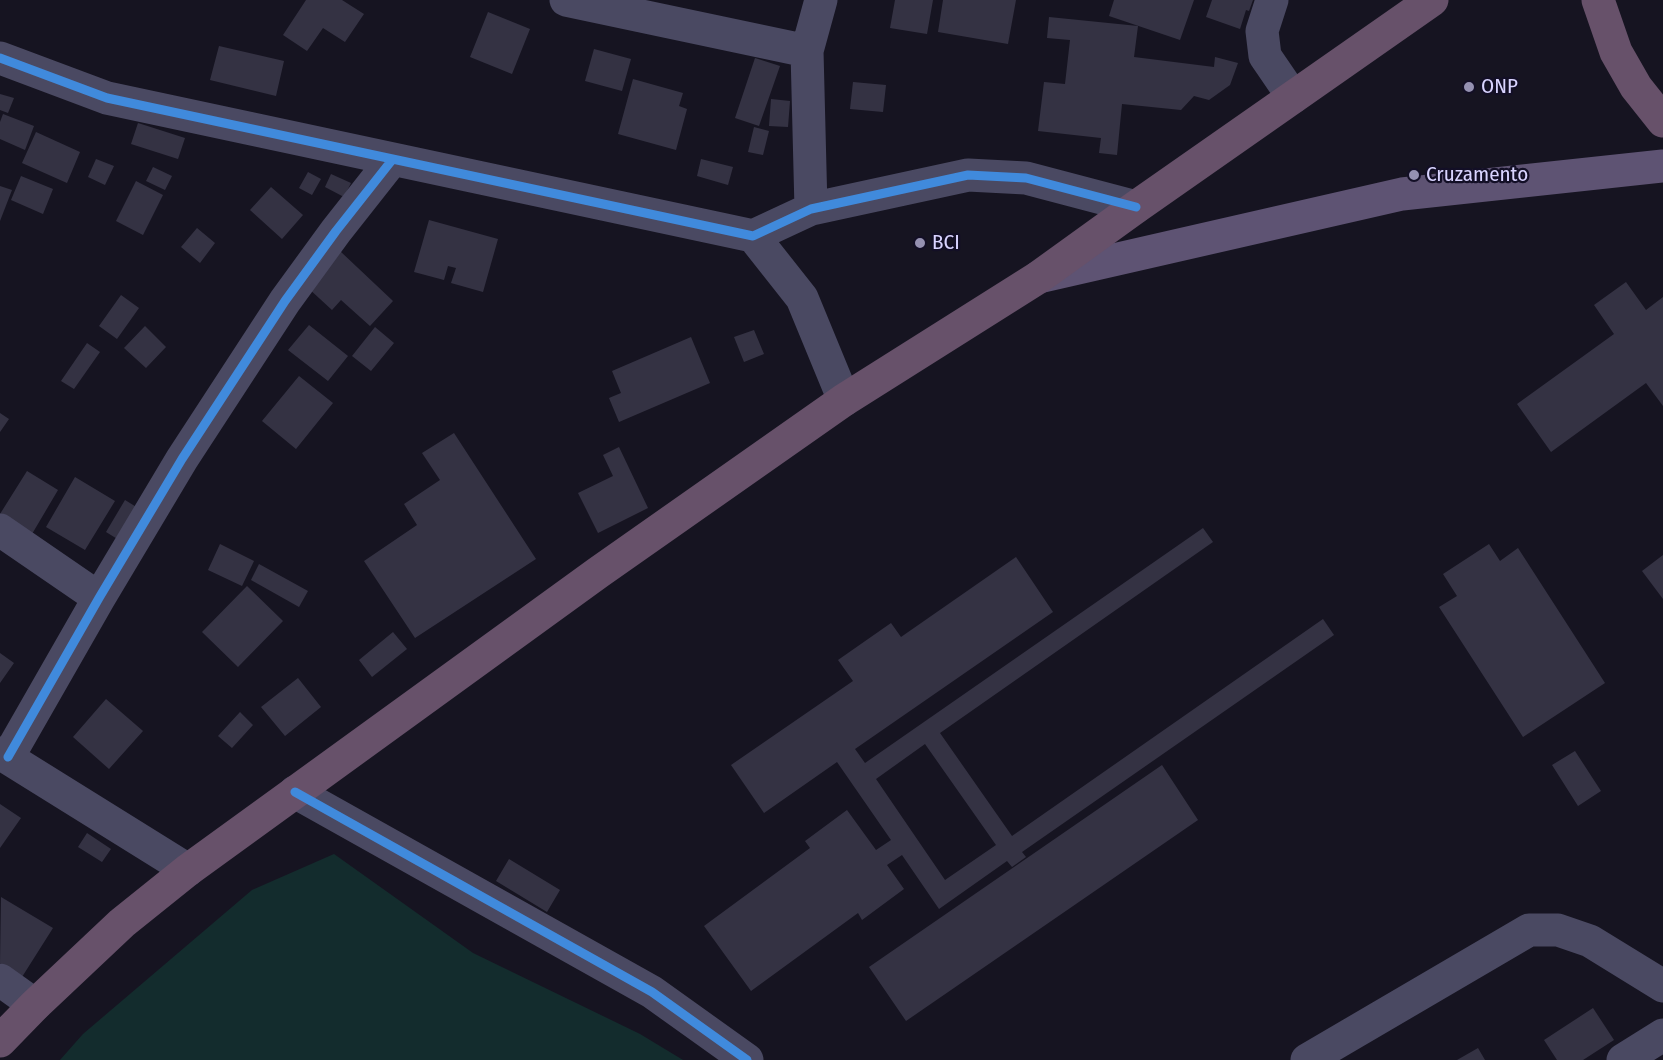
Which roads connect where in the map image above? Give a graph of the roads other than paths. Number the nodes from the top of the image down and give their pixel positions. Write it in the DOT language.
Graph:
graph roads {
  1 [pos="566,0"];
  2 [pos="821,0"];
  3 [pos="1272,0"];
  4 [pos="1432,0"];
  5 [pos="1598,0"];
  6 [pos="807,51"];
  7 [pos="0,58"];
  8 [pos="1293,97"];
  9 [pos="1663,121"];
  10 [pos="392,160"];
  11 [pos="1663,166"];
  12 [pos="1136,207"];
  13 [pos="811,209"];
  14 [pos="753,236"];
  15 [pos="1039,277"];
  16 [pos="844,400"];
  17 [pos="0,530"];
  18 [pos="99,598"];
  19 [pos="4,755"];
  20 [pos="295,792"];
  21 [pos="188,870"];
  22 [pos="0,980"];
  23 [pos="1663,986"];
  24 [pos="34,1005"];
  25 [pos="1663,1035"];
  26 [pos="0,1041"];
  27 [pos="747,1060"];
  28 [pos="1307,1060"];
  29 [pos="1623,1060"];
  1 -- 6 [label="street"];
  2 -- 6 [label="street"];
  3 -- 8 [label="street"];
  4 -- 8 [label="highway"];
  5 -- 9 [label="highway"];
  6 -- 13 [label="street"];
  7 -- 10 [label="street"];
  8 -- 12 [label="highway"];
  10 -- 14 [label="street"];
  10 -- 18 [label="street"];
  11 -- 15 [label="main road"];
  12 -- 13 [label="street"];
  12 -- 15 [label="highway"];
  13 -- 14 [label="street"];
  14 -- 16 [label="street"];
  15 -- 16 [label="highway"];
  16 -- 20 [label="highway"];
  17 -- 18 [label="street"];
  18 -- 19 [label="street"];
  19 -- 21 [label="street"];
  20 -- 21 [label="highway"];
  20 -- 27 [label="street"];
  21 -- 24 [label="highway"];
  22 -- 24 [label="street"];
  23 -- 28 [label="street"];
  24 -- 26 [label="highway"];
  25 -- 29 [label="street"];
}
